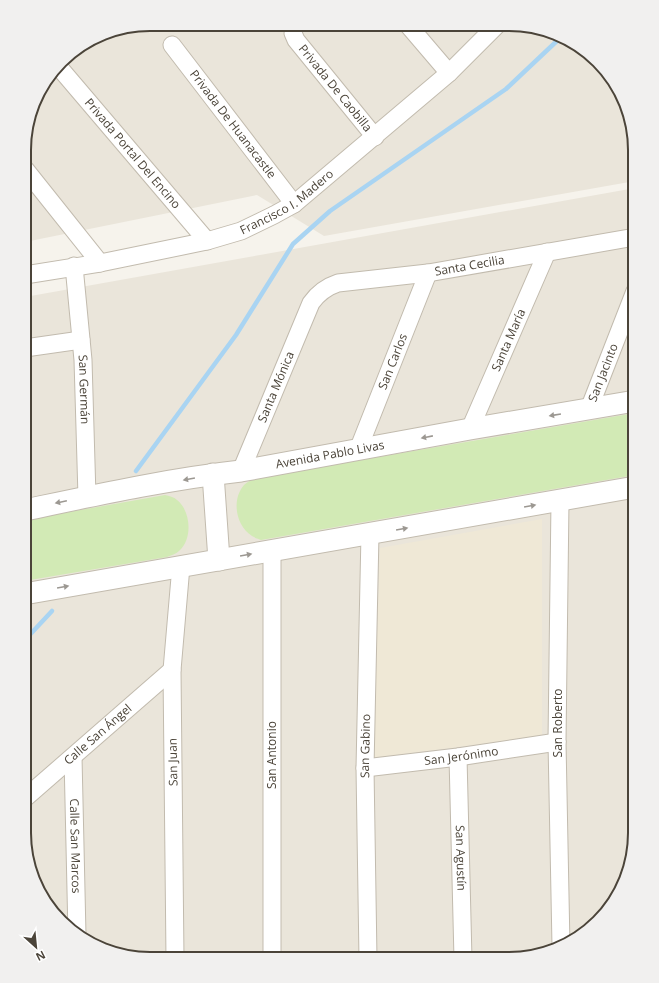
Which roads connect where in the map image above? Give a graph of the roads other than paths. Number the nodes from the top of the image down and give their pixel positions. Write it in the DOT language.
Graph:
graph roads {
  1 [pos="413,31"];
  2 [pos="491,31"];
  3 [pos="295,32"];
  4 [pos="172,45"];
  5 [pos="62,71"];
  6 [pos="449,73"];
  7 [pos="375,137"];
  8 [pos="31,177"];
  9 [pos="294,204"];
  10 [pos="628,238"];
  11 [pos="207,241"];
  12 [pos="547,252"];
  13 [pos="100,263"];
  14 [pos="74,266"];
  15 [pos="428,273"];
  16 [pos="31,274"];
  17 [pos="311,303"];
  18 [pos="628,308"];
  19 [pos="81,340"];
  20 [pos="31,347"];
  21 [pos="628,402"];
  22 [pos="589,409"];
  23 [pos="470,428"];
  24 [pos="358,450"];
  25 [pos="241,471"];
  26 [pos="213,474"];
  27 [pos="628,488"];
  28 [pos="87,496"];
  29 [pos="560,500"];
  30 [pos="31,508"];
  31 [pos="370,534"];
  32 [pos="272,551"];
  33 [pos="220,560"];
  34 [pos="180,566"];
  35 [pos="31,593"];
  36 [pos="172,670"];
  37 [pos="557,742"];
  38 [pos="73,757"];
  39 [pos="458,757"];
  40 [pos="365,768"];
  41 [pos="31,793"];
  42 [pos="78,927"];
  43 [pos="562,939"];
  44 [pos="175,952"];
  45 [pos="272,952"];
  46 [pos="368,952"];
  47 [pos="463,952"];
  1 -- 6 [label="street"];
  2 -- 6 [label="street, Francisco I. Madero"];
  3 -- 7 [label="street, Privada De Caobilla"];
  4 -- 9 [label="street, Privada De Huanacastle"];
  5 -- 11 [label="street, Privada Portal Del Encino"];
  6 -- 7 [label="street, Francisco I. Madero"];
  7 -- 9 [label="street, Francisco I. Madero"];
  8 -- 13 [label="street"];
  9 -- 11 [label="street, Francisco I. Madero"];
  10 -- 12 [label="street, Santa Cecilia"];
  11 -- 13 [label="street, Francisco I. Madero"];
  12 -- 15 [label="street, Santa Cecilia"];
  12 -- 23 [label="street, Santa María"];
  13 -- 14 [label="street, Francisco I. Madero"];
  14 -- 16 [label="street, Francisco I. Madero"];
  14 -- 19 [label="street"];
  15 -- 17 [label="street, Santa Cecilia"];
  15 -- 24 [label="street, San Carlos"];
  17 -- 25 [label="street, Santa Mónica"];
  18 -- 22 [label="street, San Jacinto"];
  19 -- 20 [label="street, San Germán"];
  19 -- 28 [label="street, San Germán"];
  21 -- 22 [label="street, Avenida Pablo Livas"];
  22 -- 23 [label="street, Avenida Pablo Livas, one-way"];
  23 -- 24 [label="street, Avenida Pablo Livas, one-way"];
  24 -- 25 [label="street, Avenida Pablo Livas"];
  25 -- 26 [label="street, Avenida Pablo Livas"];
  26 -- 28 [label="street, Avenida Pablo Livas, one-way"];
  26 -- 33 [label="street"];
  27 -- 29 [label="street"];
  28 -- 30 [label="street, Avenida Pablo Livas, one-way"];
  31 -- 29 [label="street, one-way"];
  29 -- 37 [label="street, San Roberto"];
  31 -- 32 [label="street"];
  31 -- 40 [label="street, San Gabino"];
  33 -- 32 [label="street, one-way"];
  32 -- 45 [label="street, San Antonio"];
  33 -- 34 [label="street"];
  35 -- 34 [label="street, one-way"];
  34 -- 36 [label="street, San Juan"];
  36 -- 38 [label="street, Calle San Ángel"];
  36 -- 44 [label="street, San Juan"];
  37 -- 39 [label="street, San Jerónimo"];
  37 -- 43 [label="street, San Roberto"];
  38 -- 41 [label="street, Calle San Ángel"];
  38 -- 42 [label="street, Calle San Marcos"];
  39 -- 40 [label="street, San Jerónimo"];
  39 -- 47 [label="street, San Agustín"];
  40 -- 46 [label="street, San Gabino"];
}
